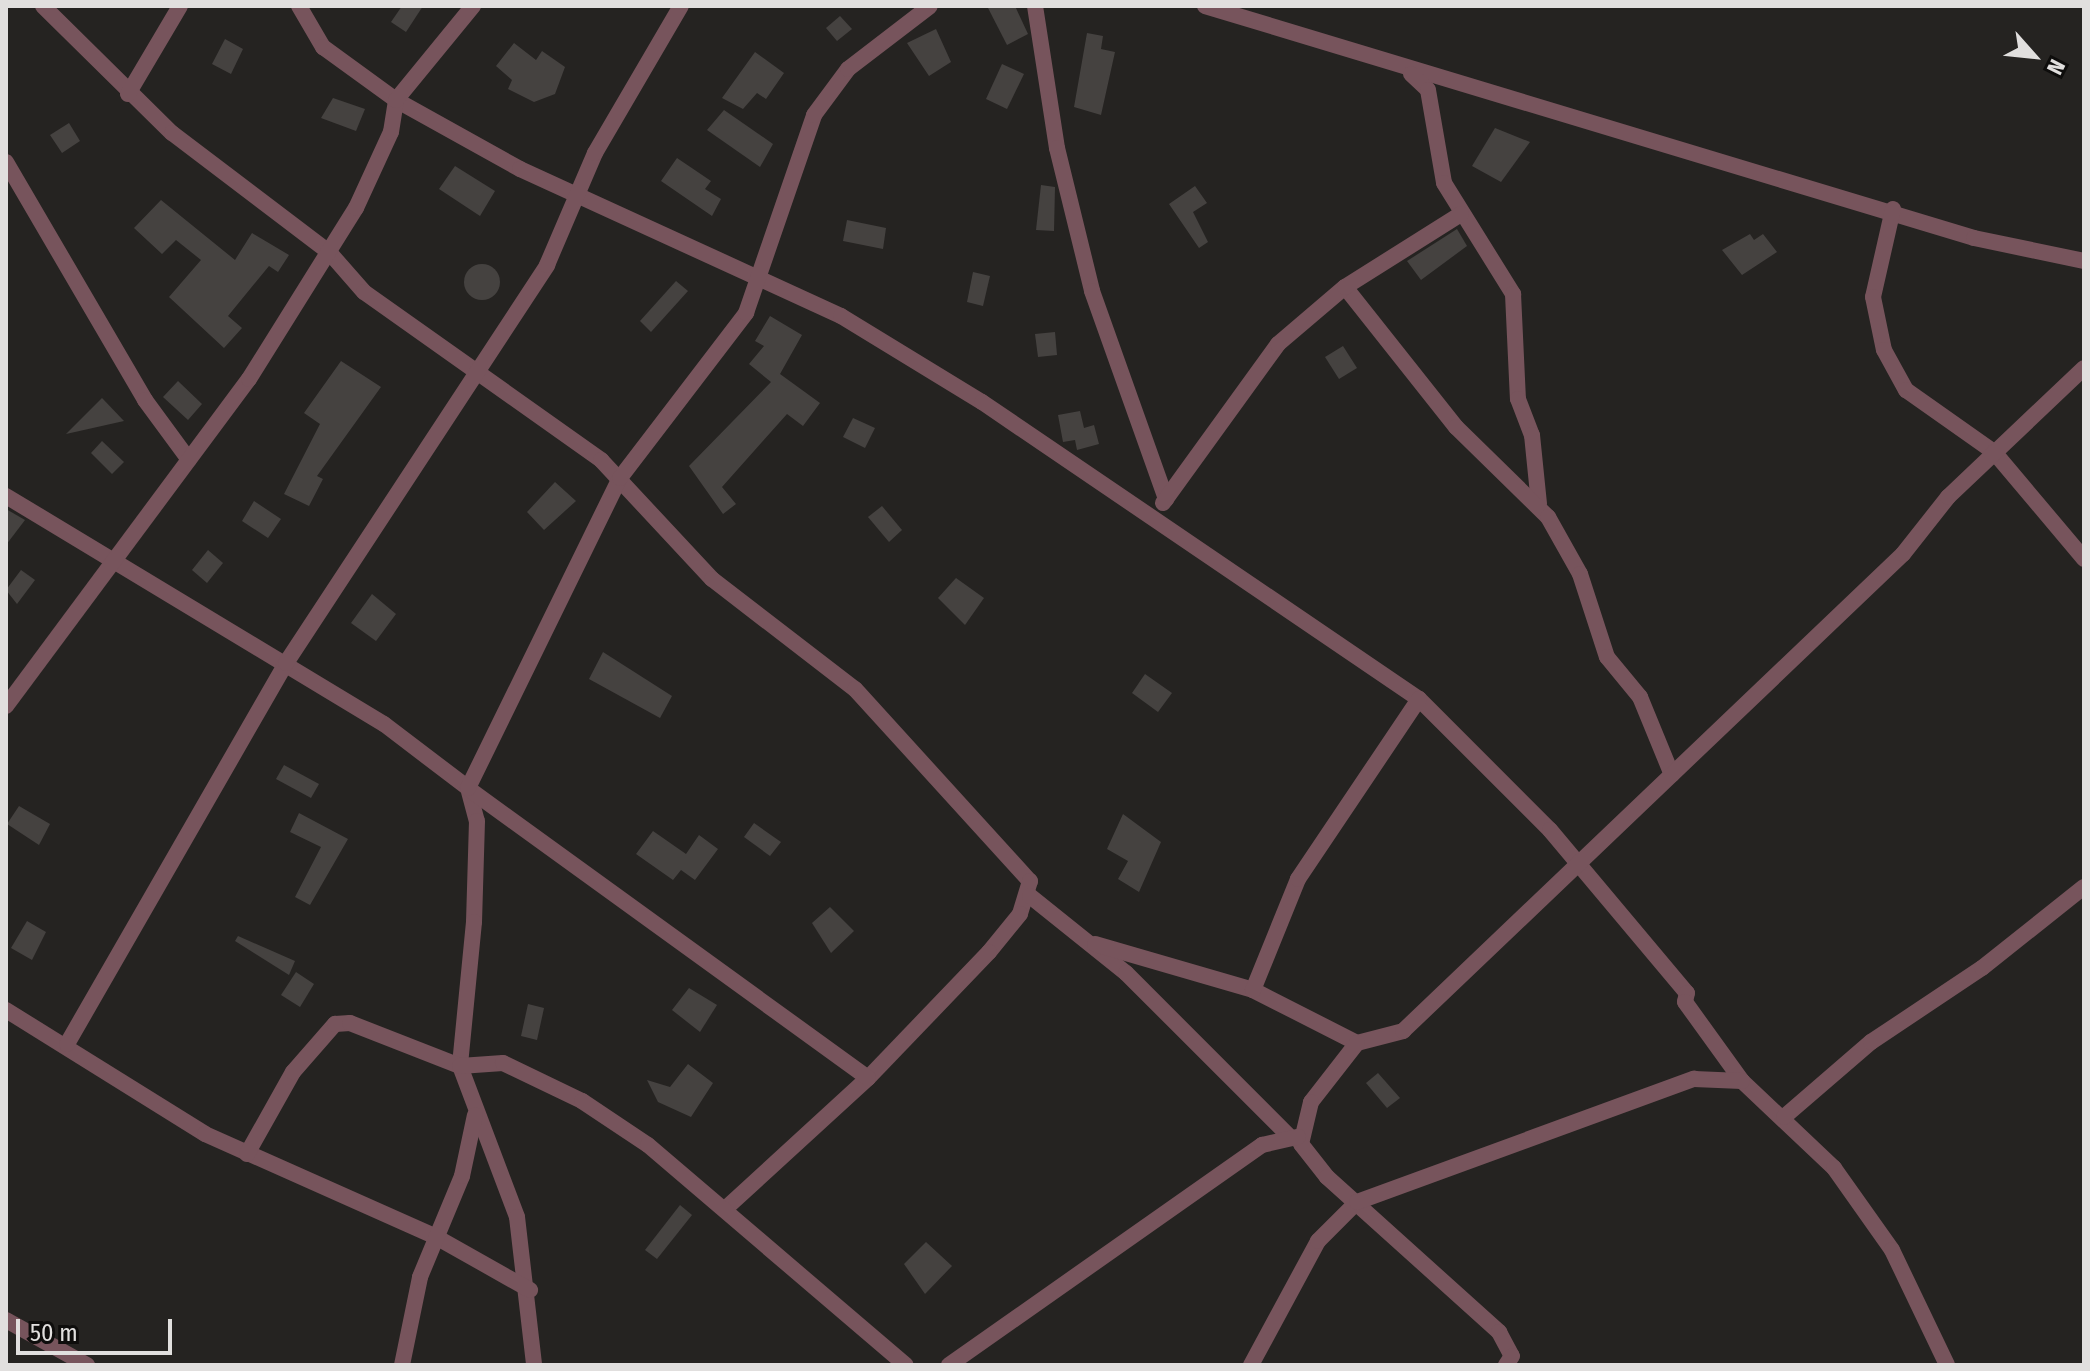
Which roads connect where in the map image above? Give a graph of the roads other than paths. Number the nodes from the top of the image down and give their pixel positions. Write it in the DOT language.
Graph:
graph roads {
  1 [pos="43,6"];
  2 [pos="180,6"];
  3 [pos="299,6"];
  4 [pos="473,6"];
  5 [pos="681,6"];
  6 [pos="930,6"];
  7 [pos="1035,6"];
  8 [pos="1205,6"];
  9 [pos="1400,66"];
  10 [pos="128,94"];
  11 [pos="396,100"];
  12 [pos="6,162"];
  13 [pos="579,198"];
  14 [pos="1893,209"];
  15 [pos="1461,214"];
  16 [pos="329,252"];
  17 [pos="2084,261"];
  18 [pos="759,273"];
  19 [pos="1345,287"];
  20 [pos="2084,368"];
  21 [pos="474,369"];
  22 [pos="1994,452"];
  23 [pos="189,460"];
  24 [pos="620,478"];
  25 [pos="6,496"];
  26 [pos="1166,499"];
  27 [pos="1539,504"];
  28 [pos="1150,518"];
  29 [pos="2084,559"];
  30 [pos="115,562"];
  31 [pos="286,663"];
  32 [pos="1419,699"];
  33 [pos="6,706"];
  34 [pos="1672,775"];
  35 [pos="468,788"];
  36 [pos="1582,865"];
  37 [pos="2084,887"];
  38 [pos="1030,896"];
  39 [pos="1095,944"];
  40 [pos="1253,990"];
  41 [pos="6,1010"];
  42 [pos="1357,1043"];
  43 [pos="67,1044"];
  44 [pos="460,1066"];
  45 [pos="868,1078"];
  46 [pos="1742,1081"];
  47 [pos="475,1114"];
  48 [pos="1784,1117"];
  49 [pos="1294,1137"];
  50 [pos="247,1154"];
  51 [pos="1357,1202"];
  52 [pos="726,1208"];
  53 [pos="436,1237"];
  54 [pos="530,1290"];
  55 [pos="6,1320"];
  56 [pos="1512,1362"];
  57 [pos="87,1365"];
  58 [pos="402,1365"];
  59 [pos="534,1365"];
  60 [pos="906,1365"];
  61 [pos="949,1365"];
  62 [pos="1251,1365"];
  63 [pos="1947,1365"];
  1 -- 10 [label="street"];
  2 -- 10 [label="street"];
  3 -- 11 [label="street"];
  4 -- 11 [label="street"];
  5 -- 13 [label="street"];
  6 -- 18 [label="street"];
  7 -- 26 [label="street"];
  8 -- 9 [label="street"];
  9 -- 14 [label="street"];
  9 -- 15 [label="street"];
  10 -- 16 [label="street"];
  11 -- 13 [label="street"];
  11 -- 16 [label="street"];
  12 -- 23 [label="street"];
  13 -- 18 [label="street"];
  13 -- 21 [label="street"];
  14 -- 17 [label="street"];
  14 -- 22 [label="street"];
  15 -- 19 [label="street"];
  15 -- 27 [label="street"];
  16 -- 21 [label="street"];
  16 -- 23 [label="street"];
  18 -- 24 [label="street"];
  18 -- 28 [label="street"];
  19 -- 26 [label="street"];
  19 -- 27 [label="street"];
  20 -- 22 [label="street"];
  21 -- 24 [label="street"];
  21 -- 31 [label="street"];
  22 -- 29 [label="street"];
  22 -- 34 [label="street"];
  23 -- 30 [label="street"];
  24 -- 35 [label="street"];
  24 -- 38 [label="street"];
  25 -- 30 [label="street"];
  26 -- 28 [label="street"];
  27 -- 34 [label="street"];
  28 -- 32 [label="street"];
  30 -- 31 [label="street"];
  30 -- 33 [label="street"];
  31 -- 35 [label="street"];
  31 -- 43 [label="street"];
  32 -- 36 [label="street"];
  32 -- 40 [label="street"];
  34 -- 36 [label="street"];
  35 -- 44 [label="street"];
  35 -- 45 [label="street"];
  36 -- 42 [label="street"];
  36 -- 46 [label="street"];
  37 -- 48 [label="street"];
  38 -- 39 [label="street"];
  38 -- 45 [label="street"];
  39 -- 40 [label="street"];
  39 -- 49 [label="street"];
  40 -- 42 [label="street"];
  41 -- 43 [label="street"];
  42 -- 49 [label="street"];
  43 -- 50 [label="street"];
  44 -- 47 [label="street"];
  44 -- 50 [label="street"];
  44 -- 52 [label="street"];
  45 -- 52 [label="street"];
  46 -- 48 [label="street"];
  46 -- 51 [label="street"];
  47 -- 53 [label="street"];
  47 -- 54 [label="street"];
  48 -- 63 [label="street"];
  49 -- 51 [label="street"];
  49 -- 61 [label="street"];
  50 -- 53 [label="street"];
  51 -- 56 [label="street"];
  51 -- 62 [label="street"];
  52 -- 60 [label="street"];
  53 -- 54 [label="street"];
  53 -- 58 [label="street"];
  54 -- 59 [label="street"];
  55 -- 57 [label="street"];
}
